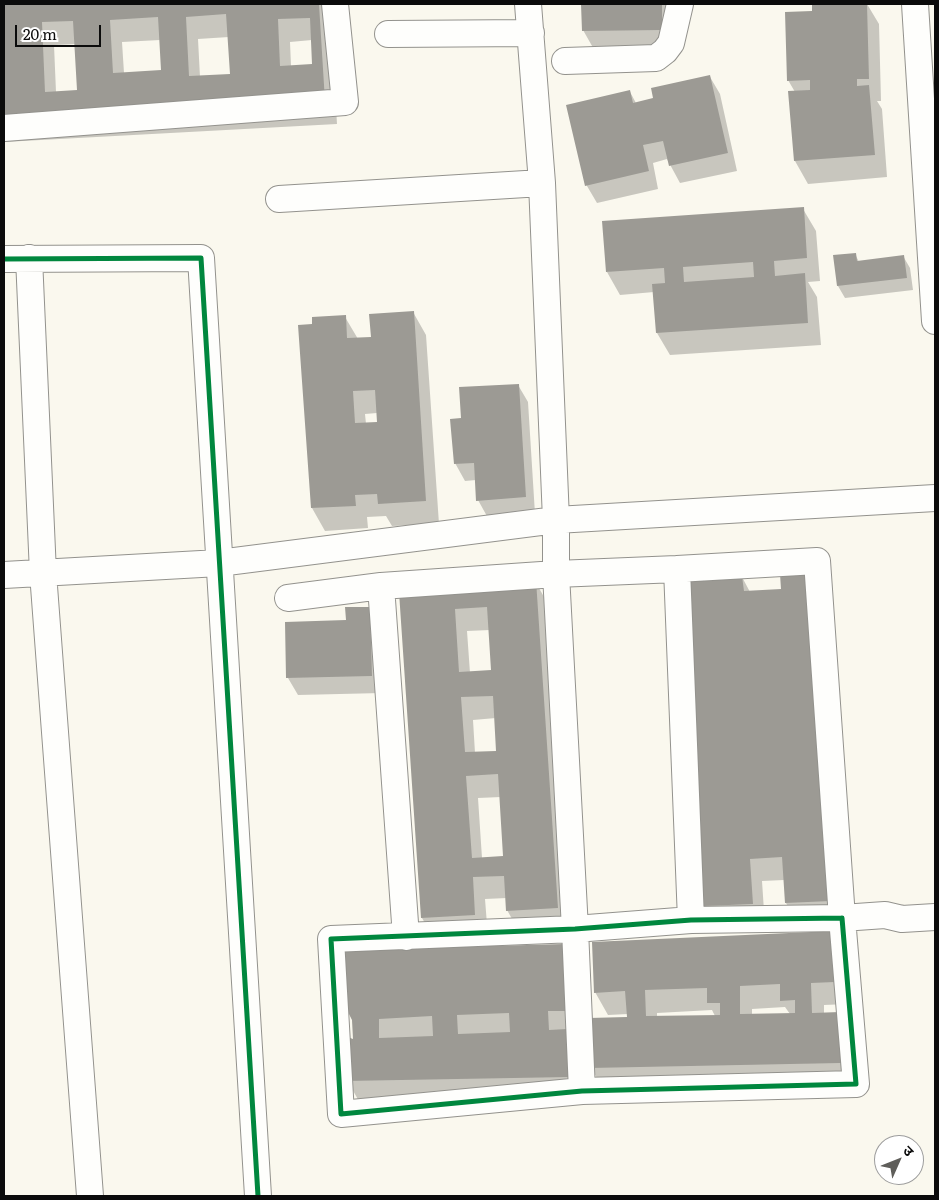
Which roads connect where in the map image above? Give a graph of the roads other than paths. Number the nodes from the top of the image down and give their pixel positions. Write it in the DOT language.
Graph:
graph roads {
  1 [pos="335,4"];
  2 [pos="528,4"];
  3 [pos="680,4"];
  4 [pos="915,4"];
  5 [pos="531,33"];
  6 [pos="388,34"];
  7 [pos="565,61"];
  8 [pos="4,128"];
  9 [pos="542,183"];
  10 [pos="280,199"];
  11 [pos="16,258"];
  12 [pos="935,321"];
  13 [pos="935,498"];
  14 [pos="556,520"];
  15 [pos="219,563"];
  16 [pos="677,570"];
  17 [pos="43,573"];
  18 [pos="556,574"];
  19 [pos="4,575"];
  20 [pos="381,586"];
  21 [pos="288,598"];
  22 [pos="935,899"];
  23 [pos="885,914"];
  24 [pos="935,917"];
  25 [pos="842,918"];
  26 [pos="691,920"];
  27 [pos="576,929"];
  28 [pos="406,937"];
  29 [pos="582,1091"];
  30 [pos="90,1196"];
  31 [pos="258,1196"];
  1 -- 8 [label="street"];
  2 -- 5 [label="street"];
  3 -- 7 [label="street"];
  4 -- 12 [label="street"];
  5 -- 6 [label="street"];
  5 -- 9 [label="street"];
  9 -- 10 [label="street"];
  9 -- 14 [label="street"];
  11 -- 15 [label="street"];
  11 -- 17 [label="street"];
  13 -- 14 [label="street"];
  14 -- 15 [label="street"];
  14 -- 18 [label="street"];
  15 -- 17 [label="street"];
  15 -- 31 [label="street"];
  16 -- 18 [label="street"];
  16 -- 25 [label="street"];
  16 -- 26 [label="street"];
  17 -- 19 [label="street"];
  17 -- 30 [label="street"];
  18 -- 20 [label="street"];
  18 -- 27 [label="street"];
  20 -- 21 [label="street"];
  20 -- 28 [label="street"];
  22 -- 23 [label="street"];
  23 -- 24 [label="street"];
  23 -- 25 [label="street"];
  25 -- 26 [label="street"];
  25 -- 29 [label="street"];
  26 -- 27 [label="street"];
  27 -- 28 [label="street"];
  27 -- 29 [label="street"];
  28 -- 29 [label="street"];
}
